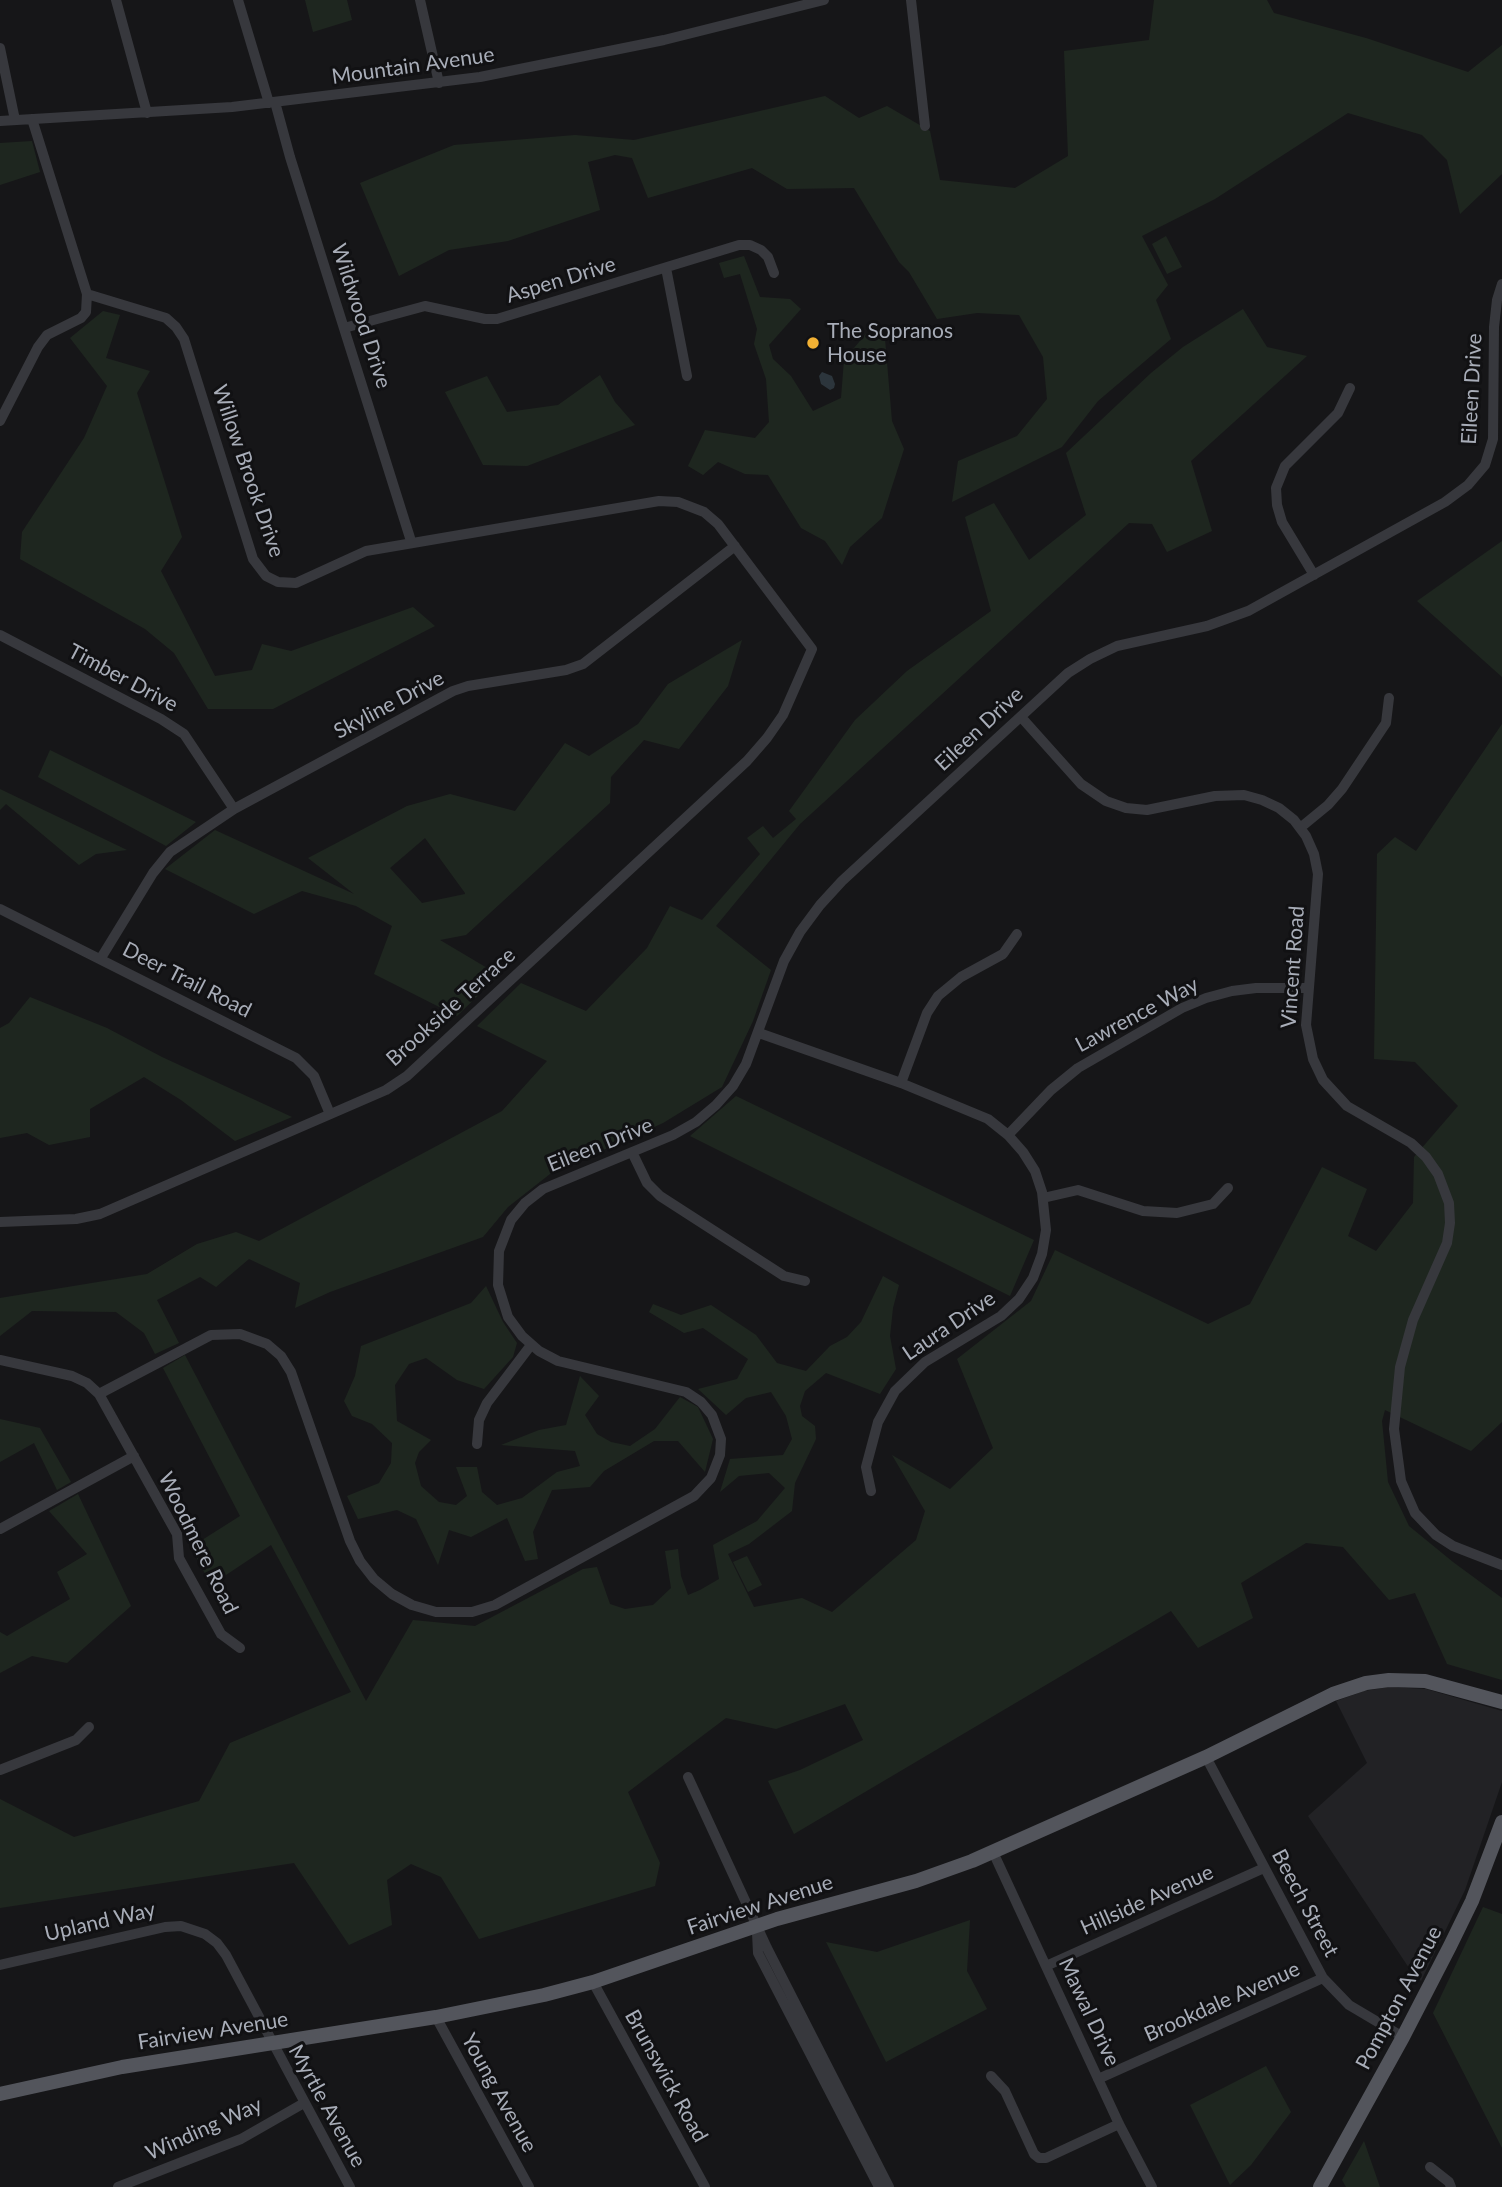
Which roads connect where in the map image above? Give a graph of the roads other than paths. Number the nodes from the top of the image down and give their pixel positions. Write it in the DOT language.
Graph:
graph roads {
  1 [pos="116,0"];
  2 [pos="239,0"];
  3 [pos="420,0"];
  4 [pos="824,0"];
  5 [pos="911,0"];
  6 [pos="792,4"];
  7 [pos="0,48"];
  8 [pos="439,83"];
  9 [pos="272,103"];
  10 [pos="147,113"];
  11 [pos="32,119"];
  12 [pos="15,120"];
  13 [pos="0,121"];
  14 [pos="925,125"];
  15 [pos="666,268"];
  16 [pos="774,273"];
  17 [pos="1502,284"];
  18 [pos="87,294"];
  19 [pos="344,328"];
  20 [pos="687,376"];
  21 [pos="1350,388"];
  22 [pos="0,421"];
  23 [pos="411,541"];
  24 [pos="735,546"];
  25 [pos="1314,575"];
  26 [pos="0,635"];
  27 [pos="811,649"];
  28 [pos="1389,698"];
  29 [pos="1021,718"];
  30 [pos="234,809"];
  31 [pos="1300,828"];
  32 [pos="0,909"];
  33 [pos="1017,934"];
  34 [pos="101,958"];
  35 [pos="1308,988"];
  36 [pos="759,1033"];
  37 [pos="901,1083"];
  38 [pos="330,1114"];
  39 [pos="1008,1135"];
  40 [pos="632,1152"];
  41 [pos="1228,1188"];
  42 [pos="1043,1198"];
  43 [pos="0,1222"];
  44 [pos="805,1281"];
  45 [pos="531,1345"];
  46 [pos="0,1360"];
  47 [pos="99,1394"];
  48 [pos="477,1444"];
  49 [pos="134,1456"];
  50 [pos="871,1491"];
  51 [pos="0,1529"];
  52 [pos="1502,1565"];
  53 [pos="240,1648"];
  54 [pos="1502,1702"];
  55 [pos="89,1727"];
  56 [pos="1206,1758"];
  57 [pos="0,1770"];
  58 [pos="688,1777"];
  59 [pos="1502,1822"];
  60 [pos="993,1852"];
  61 [pos="1264,1868"];
  62 [pos="757,1927"];
  63 [pos="0,1965"];
  64 [pos="1046,1966"];
  65 [pos="1323,1978"];
  66 [pos="593,1982"];
  67 [pos="436,2017"];
  68 [pos="1403,2037"];
  69 [pos="271,2044"];
  70 [pos="991,2076"];
  71 [pos="1098,2078"];
  72 [pos="0,2094"];
  73 [pos="304,2103"];
  74 [pos="1119,2124"];
  75 [pos="866,2152"];
  76 [pos="1430,2167"];
  77 [pos="118,2187"];
  78 [pos="350,2187"];
  79 [pos="529,2187"];
  80 [pos="705,2187"];
  81 [pos="879,2187"];
  82 [pos="889,2187"];
  83 [pos="1152,2187"];
  84 [pos="1320,2187"];
  85 [pos="1451,2187"];
  1 -- 10 [label="street"];
  2 -- 9 [label="street, Wildwood Drive"];
  3 -- 8 [label="street"];
  4 -- 6 [label="street, Mountain Avenue"];
  5 -- 14 [label="street"];
  6 -- 8 [label="street, Mountain Avenue"];
  7 -- 12 [label="street"];
  8 -- 9 [label="street, Mountain Avenue"];
  9 -- 10 [label="street, Mountain Avenue"];
  9 -- 19 [label="street, Wildwood Drive"];
  10 -- 11 [label="street, Mountain Avenue"];
  11 -- 12 [label="street, Mountain Avenue"];
  11 -- 18 [label="street"];
  12 -- 13 [label="street, Mountain Avenue"];
  15 -- 16 [label="street, Aspen Drive"];
  15 -- 19 [label="street, Aspen Drive"];
  15 -- 20 [label="street"];
  17 -- 25 [label="street, Eileen Drive"];
  18 -- 22 [label="street"];
  18 -- 23 [label="street, Willow Brook Drive"];
  19 -- 23 [label="street, Wildwood Drive"];
  21 -- 25 [label="street"];
  23 -- 24 [label="street, Willow Brook Drive"];
  24 -- 27 [label="street, Willow Brook Drive"];
  24 -- 30 [label="street, Skyline Drive"];
  25 -- 29 [label="street, Eileen Drive"];
  26 -- 30 [label="street, Timber Drive"];
  27 -- 38 [label="street, Brookside Terrace"];
  28 -- 31 [label="street"];
  29 -- 31 [label="street, Vincent Road"];
  29 -- 36 [label="street, Eileen Drive"];
  30 -- 34 [label="street, Skyline Drive"];
  31 -- 35 [label="street, Vincent Road"];
  32 -- 34 [label="street, Deer Trail Road"];
  33 -- 37 [label="street"];
  34 -- 38 [label="street, Deer Trail Road"];
  35 -- 39 [label="street, Lawrence Way"];
  35 -- 52 [label="street, Vincent Road"];
  36 -- 37 [label="street, Laura Drive"];
  36 -- 40 [label="street, Eileen Drive"];
  37 -- 39 [label="street, Laura Drive"];
  38 -- 43 [label="street, Brookside Terrace"];
  39 -- 42 [label="street, Laura Drive"];
  40 -- 44 [label="street"];
  40 -- 45 [label="street, Eileen Drive"];
  41 -- 42 [label="street"];
  42 -- 50 [label="street, Laura Drive"];
  45 -- 47 [label="street, Eileen Drive"];
  45 -- 48 [label="street"];
  46 -- 47 [label="street, Woodmere Road"];
  47 -- 49 [label="street, Woodmere Road"];
  49 -- 51 [label="street"];
  49 -- 53 [label="street, Woodmere Road"];
  54 -- 56 [label="main road, Fairview Avenue"];
  55 -- 57 [label="street"];
  56 -- 60 [label="main road, Fairview Avenue"];
  56 -- 61 [label="street, Beech Street"];
  58 -- 62 [label="street"];
  59 -- 68 [label="main road, Pompton Avenue"];
  60 -- 62 [label="main road, Fairview Avenue"];
  60 -- 64 [label="street, Mawal Drive"];
  61 -- 64 [label="street, Hillside Avenue"];
  61 -- 65 [label="street, Beech Street"];
  62 -- 66 [label="main road, Fairview Avenue"];
  62 -- 75 [label="street"];
  63 -- 69 [label="street, Upland Way"];
  64 -- 71 [label="street, Mawal Drive"];
  65 -- 68 [label="street, Beech Street"];
  65 -- 71 [label="street, Brookdale Avenue"];
  66 -- 67 [label="main road, Fairview Avenue"];
  66 -- 80 [label="street, Brunswick Road"];
  67 -- 69 [label="main road, Fairview Avenue"];
  67 -- 79 [label="street, Young Avenue"];
  68 -- 84 [label="main road, Pompton Avenue"];
  69 -- 72 [label="main road, Fairview Avenue"];
  69 -- 73 [label="street, Myrtle Avenue"];
  70 -- 74 [label="street"];
  71 -- 74 [label="street, Mawal Drive"];
  73 -- 77 [label="street, Winding Way"];
  73 -- 78 [label="street, Myrtle Avenue"];
  74 -- 83 [label="street, Mawal Drive"];
  75 -- 81 [label="street"];
  75 -- 82 [label="street"];
  76 -- 85 [label="street"];
}
